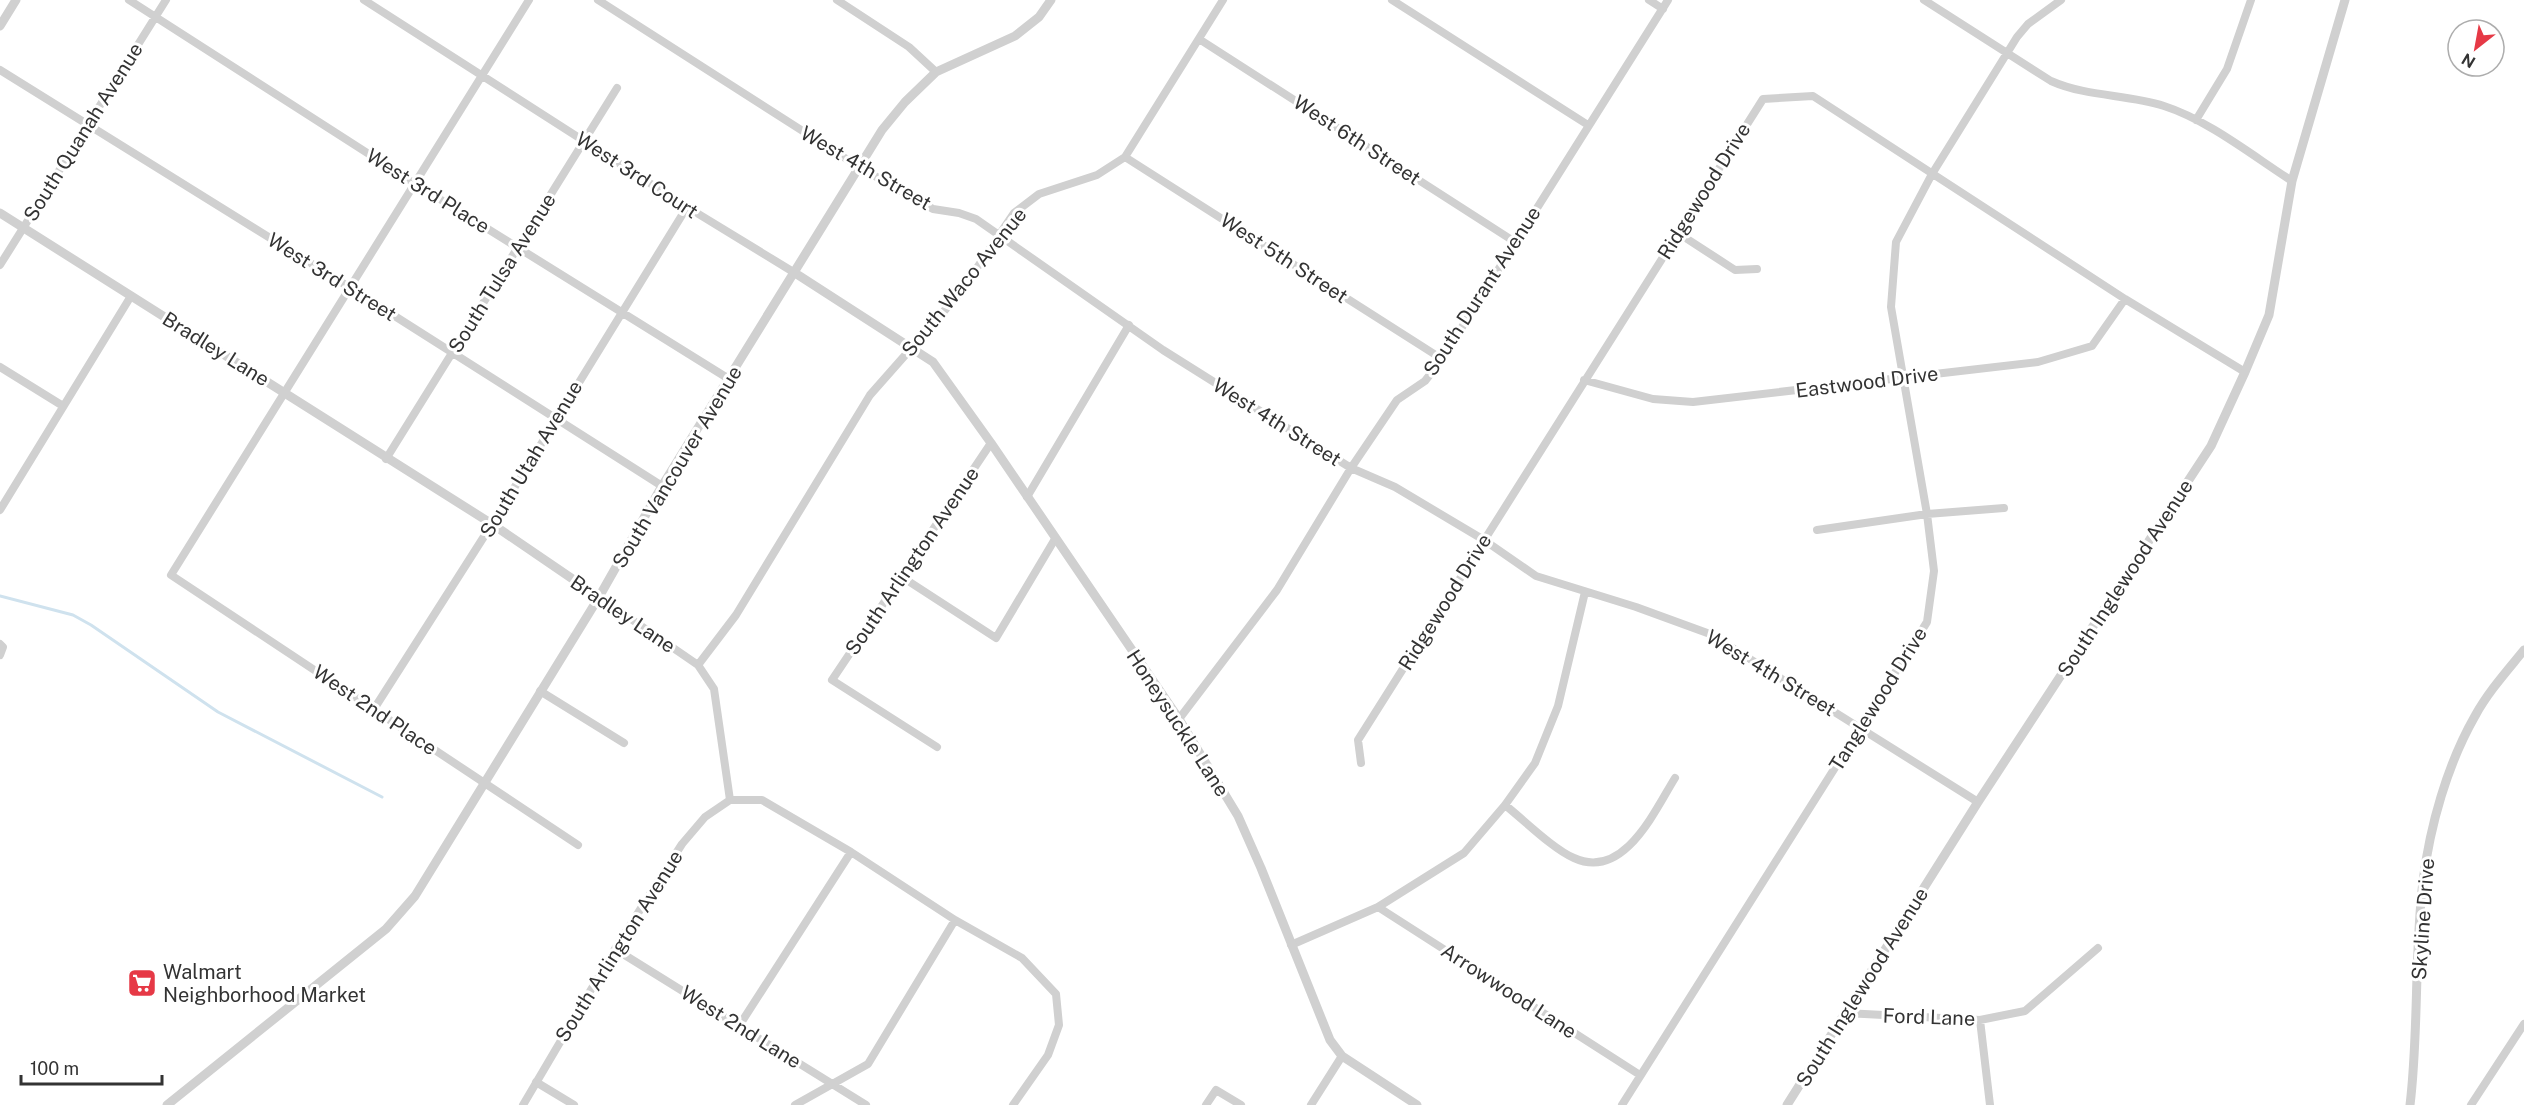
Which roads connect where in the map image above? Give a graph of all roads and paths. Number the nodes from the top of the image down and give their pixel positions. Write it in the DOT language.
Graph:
graph roads {
  1 [pos="16,0"];
  2 [pos="129,0"];
  3 [pos="166,0"];
  4 [pos="364,0"];
  5 [pos="529,0"];
  6 [pos="598,0"];
  7 [pos="837,0"];
  8 [pos="1051,0"];
  9 [pos="1223,0"];
  10 [pos="1392,0"];
  11 [pos="1649,0"];
  12 [pos="1668,0"];
  13 [pos="1924,0"];
  14 [pos="2061,0"];
  15 [pos="2251,0"];
  16 [pos="2345,0"];
  17 [pos="1663,9"];
  18 [pos="156,17"];
  19 [pos="0,26"];
  20 [pos="1199,39"];
  21 [pos="2007,53"];
  22 [pos="0,70"];
  23 [pos="936,72"];
  24 [pos="482,75"];
  25 [pos="617,88"];
  26 [pos="2196,120"];
  27 [pos="88,124"];
  28 [pos="1588,125"];
  29 [pos="584,141"];
  30 [pos="1125,157"];
  31 [pos="859,167"];
  32 [pos="1932,174"];
  33 [pos="2292,181"];
  34 [pos="414,183"];
  35 [pos="687,207"];
  36 [pos="0,213"];
  37 [pos="23,228"];
  38 [pos="1678,233"];
  39 [pos="999,235"];
  40 [pos="1515,242"];
  41 [pos="518,248"];
  42 [pos="0,265"];
  43 [pos="1757,269"];
  44 [pos="795,273"];
  45 [pos="349,288"];
  46 [pos="131,296"];
  47 [pos="2126,298"];
  48 [pos="621,313"];
  49 [pos="1129,325"];
  50 [pos="911,347"];
  51 [pos="452,353"];
  52 [pos="1442,359"];
  53 [pos="0,367"];
  54 [pos="2245,372"];
  55 [pos="1904,377"];
  56 [pos="729,379"];
  57 [pos="1584,380"];
  58 [pos="283,392"];
  59 [pos="63,406"];
  60 [pos="554,420"];
  61 [pos="991,443"];
  62 [pos="386,459"];
  63 [pos="1351,468"];
  64 [pos="662,486"];
  65 [pos="1027,497"];
  66 [pos="2004,508"];
  67 [pos="0,510"];
  68 [pos="1927,514"];
  69 [pos="492,524"];
  70 [pos="1817,530"];
  71 [pos="1055,539"];
  72 [pos="1484,540"];
  73 [pos="902,577"];
  74 [pos="1585,592"];
  75 [pos="599,597"];
  76 [pos="0,644"];
  77 [pos="2524,650"];
  78 [pos="0,655"];
  79 [pos="698,665"];
  80 [pos="540,691"];
  81 [pos="374,709"];
  82 [pos="1179,719"];
  83 [pos="1861,727"];
  84 [pos="624,743"];
  85 [pos="937,747"];
  86 [pos="1361,763"];
  87 [pos="1675,778"];
  88 [pos="483,782"];
  89 [pos="729,800"];
  90 [pos="1978,802"];
  91 [pos="1505,805"];
  92 [pos="578,845"];
  93 [pos="851,852"];
  94 [pos="1378,907"];
  95 [pos="955,920"];
  96 [pos="1291,945"];
  97 [pos="2098,948"];
  98 [pos="615,949"];
  99 [pos="1845,1013"];
  100 [pos="1980,1020"];
  101 [pos="2524,1024"];
  102 [pos="740,1026"];
  103 [pos="1342,1056"];
  104 [pos="1640,1075"];
  105 [pos="536,1082"];
  106 [pos="831,1083"];
  107 [pos="167,1105"];
  108 [pos="523,1105"];
  109 [pos="574,1105"];
  110 [pos="795,1105"];
  111 [pos="866,1105"];
  112 [pos="1013,1105"];
  113 [pos="1206,1105"];
  114 [pos="1241,1105"];
  115 [pos="1311,1105"];
  116 [pos="1417,1105"];
  117 [pos="1622,1105"];
  118 [pos="1787,1105"];
  119 [pos="1990,1105"];
  120 [pos="2410,1105"];
  121 [pos="2471,1105"];
  1 -- 19 [label="street"];
  2 -- 18 [label="street, West 3rd Place"];
  3 -- 18 [label="street, South Quanah Avenue"];
  4 -- 24 [label="street, West 3rd Court"];
  5 -- 24 [label="street"];
  6 -- 31 [label="street, West 4th Street"];
  7 -- 23 [label="street"];
  8 -- 23 [label="street, South Vancouver Avenue"];
  9 -- 20 [label="street, South Waco Avenue"];
  10 -- 28 [label="street"];
  11 -- 17 [label="street"];
  12 -- 17 [label="street, South Durant Avenue"];
  13 -- 21 [label="street"];
  14 -- 21 [label="street, Tanglewood Drive"];
  15 -- 26 [label="street"];
  16 -- 33 [label="street, South Inglewood Avenue"];
  17 -- 28 [label="street, South Durant Avenue"];
  18 -- 27 [label="street, South Quanah Avenue"];
  18 -- 34 [label="street, West 3rd Place"];
  20 -- 30 [label="street, South Waco Avenue"];
  20 -- 40 [label="street, West 6th Street"];
  21 -- 26 [label="street"];
  21 -- 32 [label="street, Tanglewood Drive"];
  22 -- 27 [label="street, West 3rd Street"];
  23 -- 31 [label="street, South Vancouver Avenue"];
  24 -- 29 [label="street, West 3rd Court"];
  24 -- 34 [label="street"];
  25 -- 29 [label="street, South Tulsa Avenue"];
  26 -- 33 [label="street"];
  27 -- 37 [label="street, South Quanah Avenue"];
  27 -- 45 [label="street, West 3rd Street"];
  28 -- 40 [label="street, South Durant Avenue"];
  29 -- 35 [label="street, West 3rd Court"];
  29 -- 41 [label="street, South Tulsa Avenue"];
  30 -- 39 [label="street, South Waco Avenue"];
  30 -- 52 [label="street, West 5th Street"];
  31 -- 39 [label="street, West 4th Street"];
  31 -- 44 [label="street, South Vancouver Avenue"];
  32 -- 38 [label="street, Ridgewood Drive"];
  32 -- 47 [label="street, Ridgewood Drive"];
  32 -- 55 [label="street, Tanglewood Drive"];
  33 -- 54 [label="street, South Inglewood Avenue"];
  34 -- 41 [label="street, West 3rd Place"];
  34 -- 45 [label="street"];
  35 -- 44 [label="street, West 3rd Court"];
  35 -- 48 [label="street, South Utah Avenue"];
  36 -- 37 [label="street, Bradley Lane"];
  37 -- 42 [label="street, South Quanah Avenue"];
  37 -- 46 [label="street, Bradley Lane"];
  38 -- 43 [label="street"];
  38 -- 57 [label="street, Ridgewood Drive"];
  39 -- 49 [label="street, West 4th Street"];
  39 -- 50 [label="street, South Waco Avenue"];
  40 -- 52 [label="street, South Durant Avenue"];
  41 -- 48 [label="street, West 3rd Place"];
  41 -- 51 [label="street, South Tulsa Avenue"];
  44 -- 50 [label="street, West 3rd Court"];
  44 -- 56 [label="street, South Vancouver Avenue"];
  45 -- 51 [label="street, West 3rd Street"];
  45 -- 58 [label="street"];
  46 -- 58 [label="street, Bradley Lane"];
  46 -- 59 [label="street"];
  47 -- 54 [label="street, Ridgewood Drive"];
  47 -- 55 [label="street, Eastwood Drive"];
  48 -- 56 [label="street, West 3rd Place"];
  48 -- 60 [label="street, South Utah Avenue"];
  49 -- 63 [label="street, West 4th Street"];
  49 -- 65 [label="street"];
  50 -- 61 [label="street, Honeysuckle Lane"];
  50 -- 79 [label="street, South Waco Avenue"];
  51 -- 60 [label="street, West 3rd Street"];
  51 -- 62 [label="street, South Tulsa Avenue"];
  52 -- 63 [label="street, South Durant Avenue"];
  53 -- 59 [label="street"];
  54 -- 90 [label="street, South Inglewood Avenue"];
  55 -- 57 [label="street, Eastwood Drive"];
  55 -- 68 [label="street, Tanglewood Drive"];
  56 -- 64 [label="street, South Vancouver Avenue"];
  57 -- 72 [label="street, Ridgewood Drive"];
  58 -- 62 [label="street, Bradley Lane"];
  58 -- 81 [label="street, West 2nd Place"];
  59 -- 67 [label="street"];
  60 -- 64 [label="street, West 3rd Street"];
  60 -- 69 [label="street, South Utah Avenue"];
  61 -- 65 [label="street, Honeysuckle Lane"];
  61 -- 73 [label="street, South Arlington Avenue"];
  62 -- 69 [label="street, Bradley Lane"];
  63 -- 72 [label="street, West 4th Street"];
  63 -- 82 [label="street, South Durant Avenue"];
  64 -- 75 [label="street, South Vancouver Avenue"];
  65 -- 71 [label="street, Honeysuckle Lane"];
  66 -- 68 [label="street"];
  68 -- 70 [label="street"];
  68 -- 83 [label="street, Tanglewood Drive"];
  69 -- 75 [label="street, Bradley Lane"];
  69 -- 81 [label="street, South Utah Avenue"];
  71 -- 73 [label="street"];
  71 -- 82 [label="street, Honeysuckle Lane"];
  72 -- 74 [label="street, West 4th Street"];
  72 -- 86 [label="street, Ridgewood Drive"];
  73 -- 85 [label="street, South Arlington Avenue"];
  74 -- 83 [label="street, West 4th Street"];
  74 -- 91 [label="street"];
  75 -- 79 [label="street, Bradley Lane"];
  75 -- 80 [label="street, South Vancouver Avenue"];
  76 -- 78 [label="street"];
  77 -- 120 [label="street, Skyline Drive"];
  79 -- 89 [label="street, Bradley Lane"];
  80 -- 84 [label="street"];
  80 -- 88 [label="street, South Vancouver Avenue"];
  81 -- 88 [label="street, West 2nd Place"];
  82 -- 96 [label="street, Honeysuckle Lane"];
  83 -- 90 [label="street, West 4th Street"];
  83 -- 104 [label="street, Tanglewood Drive"];
  87 -- 91 [label="street"];
  88 -- 92 [label="street, West 2nd Place"];
  88 -- 107 [label="street, South Vancouver Avenue"];
  89 -- 93 [label="street"];
  89 -- 98 [label="street, South Arlington Avenue"];
  90 -- 99 [label="street, South Inglewood Avenue"];
  91 -- 94 [label="street"];
  93 -- 95 [label="street"];
  93 -- 102 [label="street"];
  94 -- 96 [label="street"];
  94 -- 104 [label="street, Arrowwood Lane"];
  95 -- 106 [label="street"];
  95 -- 112 [label="street"];
  96 -- 103 [label="street, Honeysuckle Lane"];
  97 -- 100 [label="street, Ford Lane"];
  98 -- 102 [label="street, West 2nd Lane"];
  98 -- 105 [label="street, South Arlington Avenue"];
  99 -- 100 [label="street, Ford Lane"];
  99 -- 118 [label="street, South Inglewood Avenue"];
  100 -- 119 [label="street"];
  101 -- 121 [label="street"];
  102 -- 106 [label="street, West 2nd Lane"];
  103 -- 115 [label="street"];
  103 -- 116 [label="street, Honeysuckle Lane"];
  104 -- 117 [label="street, Tanglewood Drive"];
  105 -- 108 [label="street, South Arlington Avenue"];
  105 -- 109 [label="street"];
  106 -- 110 [label="street"];
  106 -- 111 [label="street, West 2nd Lane"];
  113 -- 114 [label="street"];
}
